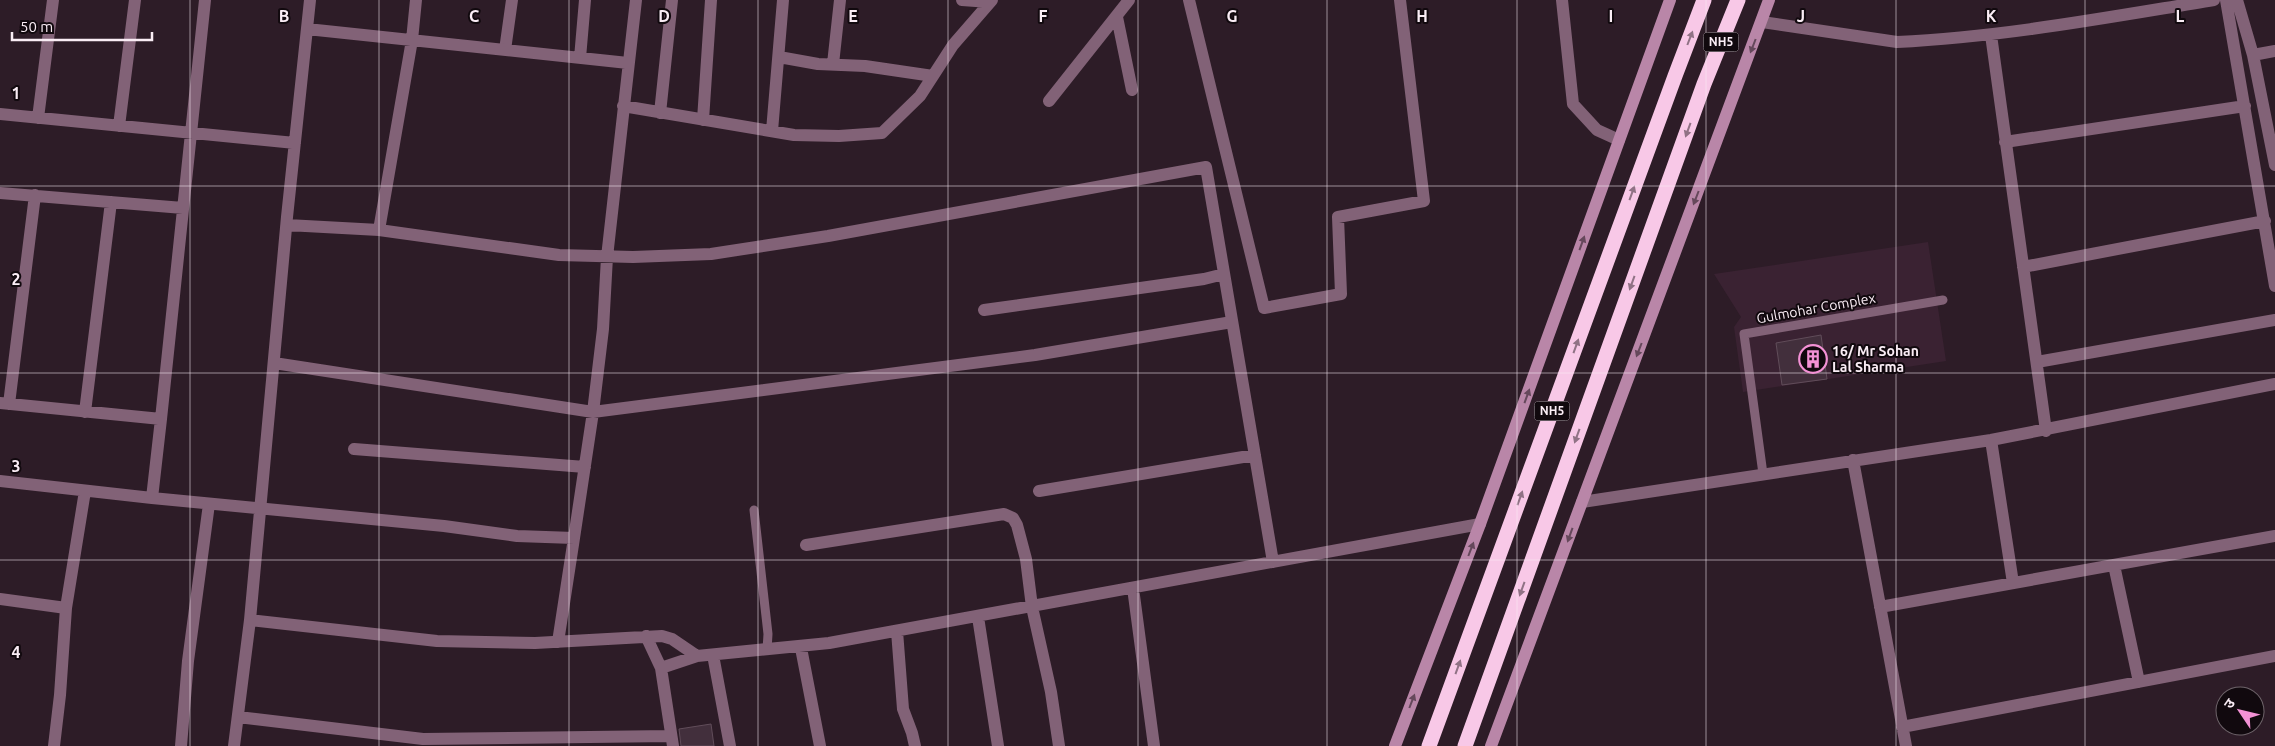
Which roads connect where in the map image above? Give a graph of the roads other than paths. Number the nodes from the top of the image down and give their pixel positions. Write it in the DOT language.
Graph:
graph roads {
  1 [pos="53,0"];
  2 [pos="135,0"];
  3 [pos="205,0"];
  4 [pos="310,0"];
  5 [pos="416,0"];
  6 [pos="512,0"];
  7 [pos="585,0"];
  8 [pos="636,0"];
  9 [pos="672,0"];
  10 [pos="711,0"];
  11 [pos="783,0"];
  12 [pos="840,0"];
  13 [pos="962,0"];
  14 [pos="1129,0"];
  15 [pos="1189,0"];
  16 [pos="1400,0"];
  17 [pos="1562,0"];
  18 [pos="1670,0"];
  19 [pos="1704,0"];
  20 [pos="1738,0"];
  21 [pos="1769,0"];
  22 [pos="2214,0"];
  23 [pos="2226,0"];
  24 [pos="2238,0"];
  25 [pos="991,1"];
  26 [pos="1117,16"];
  27 [pos="1762,22"];
  28 [pos="307,29"];
  29 [pos="1991,35"];
  30 [pos="412,40"];
  31 [pos="505,50"];
  32 [pos="2275,51"];
  33 [pos="2253,55"];
  34 [pos="779,57"];
  35 [pos="580,58"];
  36 [pos="628,63"];
  37 [pos="832,64"];
  38 [pos="933,76"];
  39 [pos="1132,90"];
  40 [pos="1049,101"];
  41 [pos="623,106"];
  42 [pos="2244,106"];
  43 [pos="660,112"];
  44 [pos="0,114"];
  45 [pos="38,118"];
  46 [pos="702,120"];
  47 [pos="120,126"];
  48 [pos="772,131"];
  49 [pos="191,133"];
  50 [pos="1619,140"];
  51 [pos="2005,142"];
  52 [pos="295,143"];
  53 [pos="2275,164"];
  54 [pos="0,192"];
  55 [pos="35,196"];
  56 [pos="111,202"];
  57 [pos="183,208"];
  58 [pos="2265,221"];
  59 [pos="287,225"];
  60 [pos="379,230"];
  61 [pos="608,257"];
  62 [pos="2023,267"];
  63 [pos="1224,274"];
  64 [pos="2275,286"];
  65 [pos="1943,300"];
  66 [pos="984,310"];
  67 [pos="2275,320"];
  68 [pos="1232,322"];
  69 [pos="2037,362"];
  70 [pos="274,363"];
  71 [pos="2275,384"];
  72 [pos="4,403"];
  73 [pos="85,412"];
  74 [pos="593,412"];
  75 [pos="161,420"];
  76 [pos="2046,431"];
  77 [pos="1991,440"];
  78 [pos="354,449"];
  79 [pos="1255,455"];
  80 [pos="1853,460"];
  81 [pos="585,467"];
  82 [pos="1763,474"];
  83 [pos="0,481"];
  84 [pos="85,491"];
  85 [pos="1039,491"];
  86 [pos="152,498"];
  87 [pos="1582,502"];
  88 [pos="209,504"];
  89 [pos="262,509"];
  90 [pos="754,510"];
  91 [pos="1480,524"];
  92 [pos="2275,536"];
  93 [pos="574,538"];
  94 [pos="806,545"];
  95 [pos="1273,562"];
  96 [pos="2114,565"];
  97 [pos="2013,583"];
  98 [pos="1133,588"];
  99 [pos="0,600"];
  100 [pos="1032,607"];
  101 [pos="1880,607"];
  102 [pos="66,608"];
  103 [pos="978,617"];
  104 [pos="250,620"];
  105 [pos="897,631"];
  106 [pos="646,636"];
  107 [pos="558,642"];
  108 [pos="801,648"];
  109 [pos="767,650"];
  110 [pos="713,655"];
  111 [pos="697,656"];
  112 [pos="2275,656"];
  113 [pos="661,668"];
  114 [pos="2139,682"];
  115 [pos="238,717"];
  116 [pos="1902,727"];
  117 [pos="672,741"];
  118 [pos="54,746"];
  119 [pos="181,746"];
  120 [pos="234,746"];
  121 [pos="730,746"];
  122 [pos="820,746"];
  123 [pos="915,746"];
  124 [pos="998,746"];
  125 [pos="1059,746"];
  126 [pos="1154,746"];
  127 [pos="1395,746"];
  128 [pos="1429,746"];
  129 [pos="1465,746"];
  130 [pos="1492,746"];
  131 [pos="1906,746"];
  1 -- 45 [label="street"];
  2 -- 47 [label="street"];
  3 -- 49 [label="street"];
  4 -- 28 [label="street"];
  5 -- 30 [label="street"];
  6 -- 31 [label="street"];
  7 -- 35 [label="street"];
  8 -- 36 [label="street"];
  9 -- 43 [label="street"];
  10 -- 46 [label="street"];
  11 -- 34 [label="street"];
  12 -- 37 [label="street"];
  13 -- 25 [label="street"];
  14 -- 26 [label="street"];
  15 -- 16 [label="street"];
  17 -- 50 [label="street"];
  18 -- 50 [label="street"];
  128 -- 19 [label="highway, NH5, one-way"];
  20 -- 129 [label="highway, NH5, one-way"];
  21 -- 27 [label="street"];
  22 -- 29 [label="street"];
  23 -- 42 [label="street"];
  24 -- 33 [label="street"];
  25 -- 38 [label="street"];
  26 -- 39 [label="street"];
  26 -- 40 [label="street"];
  27 -- 29 [label="street"];
  27 -- 87 [label="street, one-way"];
  28 -- 30 [label="street"];
  28 -- 52 [label="street"];
  29 -- 51 [label="street"];
  30 -- 31 [label="street"];
  30 -- 60 [label="street"];
  31 -- 35 [label="street"];
  32 -- 33 [label="street"];
  33 -- 53 [label="street"];
  34 -- 37 [label="street"];
  34 -- 48 [label="street"];
  35 -- 36 [label="street"];
  36 -- 41 [label="street"];
  37 -- 38 [label="street"];
  38 -- 48 [label="street"];
  41 -- 43 [label="street"];
  41 -- 61 [label="street"];
  42 -- 51 [label="street"];
  42 -- 58 [label="street"];
  43 -- 46 [label="street"];
  44 -- 45 [label="street"];
  45 -- 47 [label="street"];
  46 -- 48 [label="street"];
  47 -- 49 [label="street"];
  49 -- 52 [label="street"];
  49 -- 57 [label="street"];
  91 -- 50 [label="street, one-way"];
  51 -- 62 [label="street"];
  52 -- 59 [label="street"];
  54 -- 55 [label="street"];
  55 -- 56 [label="street"];
  55 -- 72 [label="street"];
  56 -- 57 [label="street"];
  56 -- 73 [label="street"];
  57 -- 75 [label="street"];
  58 -- 62 [label="street"];
  58 -- 64 [label="street"];
  59 -- 60 [label="street"];
  59 -- 70 [label="street"];
  60 -- 61 [label="street"];
  61 -- 63 [label="street"];
  61 -- 74 [label="street"];
  62 -- 69 [label="street"];
  63 -- 66 [label="street"];
  63 -- 68 [label="street"];
  65 -- 82 [label="lane, Gulmohar Complex"];
  67 -- 69 [label="street"];
  68 -- 74 [label="street"];
  68 -- 79 [label="street"];
  69 -- 76 [label="street"];
  70 -- 74 [label="street"];
  70 -- 89 [label="street"];
  71 -- 76 [label="street"];
  72 -- 73 [label="street"];
  73 -- 75 [label="street"];
  74 -- 81 [label="street"];
  75 -- 86 [label="street"];
  76 -- 77 [label="street"];
  77 -- 80 [label="street"];
  77 -- 97 [label="street"];
  78 -- 81 [label="street"];
  79 -- 85 [label="street"];
  79 -- 95 [label="street"];
  80 -- 82 [label="street"];
  80 -- 101 [label="street"];
  81 -- 93 [label="street"];
  82 -- 87 [label="street"];
  83 -- 84 [label="street"];
  84 -- 86 [label="street"];
  84 -- 102 [label="street"];
  86 -- 88 [label="street"];
  87 -- 130 [label="street, one-way"];
  88 -- 89 [label="street"];
  88 -- 119 [label="street"];
  89 -- 93 [label="street"];
  89 -- 104 [label="street"];
  90 -- 109 [label="lane"];
  91 -- 95 [label="street"];
  127 -- 91 [label="street, one-way"];
  92 -- 96 [label="street"];
  93 -- 107 [label="street"];
  94 -- 100 [label="street"];
  95 -- 98 [label="street"];
  96 -- 97 [label="street"];
  96 -- 114 [label="street"];
  97 -- 101 [label="street"];
  98 -- 100 [label="street"];
  98 -- 126 [label="street"];
  99 -- 102 [label="street"];
  100 -- 103 [label="street"];
  100 -- 125 [label="street"];
  101 -- 116 [label="street"];
  102 -- 118 [label="street"];
  103 -- 105 [label="street"];
  103 -- 124 [label="street"];
  104 -- 107 [label="street"];
  104 -- 115 [label="street"];
  105 -- 108 [label="street"];
  105 -- 123 [label="street"];
  106 -- 107 [label="street"];
  106 -- 111 [label="street"];
  106 -- 113 [label="street"];
  108 -- 109 [label="street"];
  108 -- 122 [label="street"];
  109 -- 110 [label="street"];
  110 -- 111 [label="street"];
  110 -- 121 [label="street"];
  111 -- 113 [label="street"];
  112 -- 114 [label="street"];
  113 -- 117 [label="street"];
  114 -- 116 [label="street"];
  115 -- 117 [label="street"];
  115 -- 120 [label="street"];
  116 -- 131 [label="street"];
}
